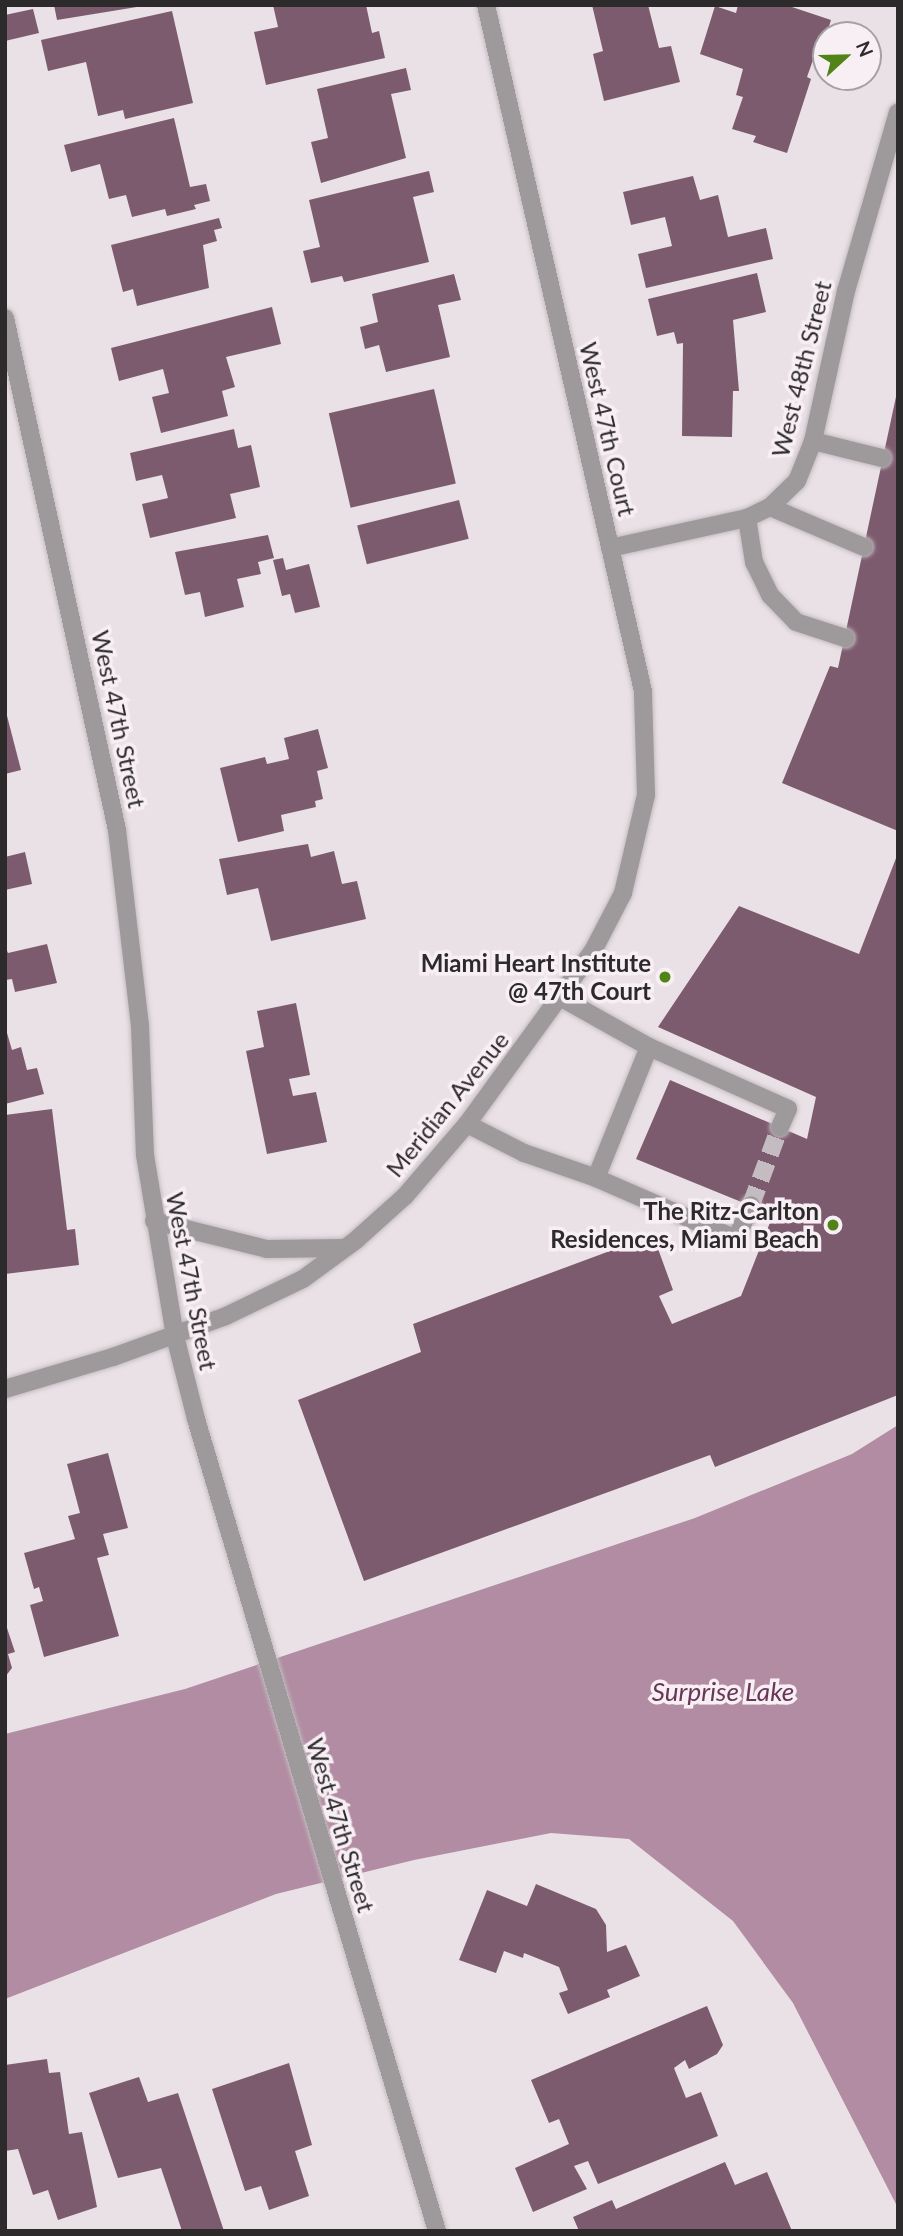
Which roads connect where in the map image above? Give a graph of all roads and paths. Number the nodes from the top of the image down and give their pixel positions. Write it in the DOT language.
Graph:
graph roads {
  1 [pos="486,5"];
  2 [pos="898,112"];
  3 [pos="5,318"];
  4 [pos="813,441"];
  5 [pos="883,458"];
  6 [pos="770,507"];
  7 [pos="747,518"];
  8 [pos="864,547"];
  9 [pos="610,548"];
  10 [pos="845,638"];
  11 [pos="632,866"];
  12 [pos="560,997"];
  13 [pos="649,1047"];
  14 [pos="467,1124"];
  15 [pos="780,1127"];
  16 [pos="596,1178"];
  17 [pos="751,1205"];
  18 [pos="154,1222"];
  19 [pos="344,1248"];
  20 [pos="176,1336"];
  21 [pos="5,1389"];
  22 [pos="437,2231"];
  1 -- 9 [label="street, West 47th Court"];
  2 -- 4 [label="street, West 48th Street"];
  3 -- 18 [label="street, West 47th Street"];
  4 -- 5 [label="street"];
  4 -- 6 [label="street, West 48th Street"];
  6 -- 7 [label="street, West 48th Street"];
  6 -- 8 [label="street"];
  7 -- 9 [label="street, West 48th Street"];
  7 -- 10 [label="street"];
  9 -- 11 [label="street, West 47th Court"];
  11 -- 12 [label="street, Meridian Avenue"];
  12 -- 13 [label="street"];
  12 -- 14 [label="street, Meridian Avenue"];
  13 -- 15 [label="street"];
  13 -- 16 [label="street"];
  14 -- 16 [label="street"];
  14 -- 19 [label="street, Meridian Avenue"];
  16 -- 17 [label="street"];
  18 -- 19 [label="street"];
  18 -- 20 [label="street, West 47th Street"];
  19 -- 20 [label="street, Meridian Avenue"];
  20 -- 21 [label="street, Meridian Avenue"];
  20 -- 22 [label="street, West 47th Street"];
}
